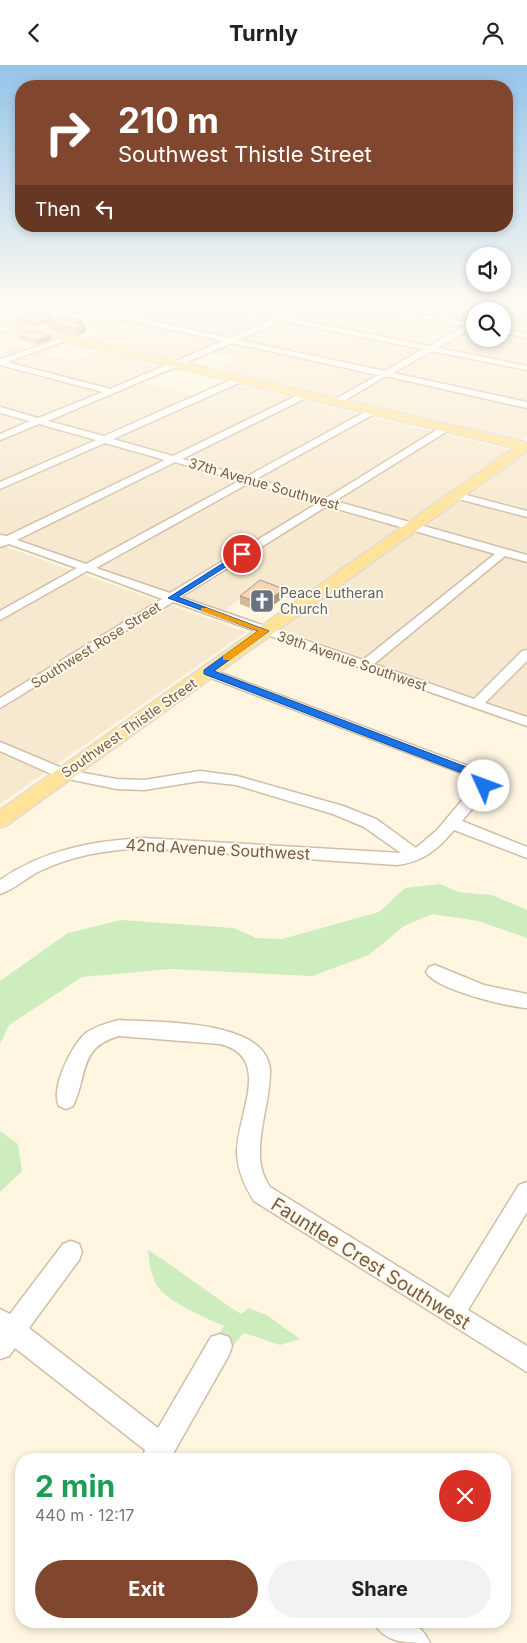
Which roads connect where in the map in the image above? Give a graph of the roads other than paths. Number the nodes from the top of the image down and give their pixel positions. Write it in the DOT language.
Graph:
graph roads {
  1 [pos="63,379"];
  2 [pos="141,379"];
  3 [pos="232,379"];
  4 [pos="378,379"];
  5 [pos="407,379"];
  6 [pos="238,380"];
  7 [pos="110,391"];
  8 [pos="305,395"];
  9 [pos="337,402"];
  10 [pos="527,405"];
  11 [pos="0,410"];
  12 [pos="373,411"];
  13 [pos="39,421"];
  14 [pos="446,428"];
  15 [pos="0,437"];
  16 [pos="104,439"];
  17 [pos="526,446"];
  18 [pos="174,459"];
  19 [pos="246,479"];
  20 [pos="0,486"];
  21 [pos="455,495"];
  22 [pos="327,502"];
  23 [pos="527,514"];
  24 [pos="411,526"];
  25 [pos="3,541"];
  26 [pos="504,552"];
  27 [pos="527,559"];
  28 [pos="87,568"];
  29 [pos="172,598"];
  30 [pos="0,616"];
  31 [pos="265,631"];
  32 [pos="527,654"];
  33 [pos="366,665"];
  34 [pos="208,672"];
  35 [pos="0,704"];
  36 [pos="476,704"];
  37 [pos="527,723"];
  38 [pos="0,746"];
  39 [pos="64,774"];
  40 [pos="0,820"];
  41 [pos="451,823"];
  42 [pos="527,853"];
  43 [pos="415,855"];
  44 [pos="0,888"];
  45 [pos="435,972"];
  46 [pos="527,1001"];
  47 [pos="66,1100"];
  48 [pos="527,1192"];
  49 [pos="71,1252"];
  50 [pos="453,1313"];
  51 [pos="4,1333"];
  52 [pos="220,1346"];
  53 [pos="527,1360"];
  54 [pos="159,1453"];
  55 [pos="395,1628"];
  56 [pos="415,1643"];
  1 -- 7 [label="street"];
  2 -- 7 [label="street"];
  3 -- 6 [label="main road"];
  4 -- 9 [label="street"];
  5 -- 10 [label="street"];
  6 -- 8 [label="main road"];
  6 -- 16 [label="street"];
  7 -- 13 [label="street"];
  8 -- 9 [label="main road"];
  8 -- 18 [label="street"];
  9 -- 12 [label="main road"];
  11 -- 13 [label="street, 37th Avenue Southwest"];
  12 -- 14 [label="main road"];
  12 -- 19 [label="street"];
  13 -- 15 [label="street"];
  13 -- 16 [label="street, 37th Avenue Southwest"];
  14 -- 17 [label="main road"];
  14 -- 22 [label="street, Southwest Rose Street"];
  16 -- 18 [label="street, 37th Avenue Southwest"];
  16 -- 20 [label="street"];
  17 -- 21 [label="main road, Southwest Thistle Street"];
  18 -- 19 [label="street, 37th Avenue Southwest"];
  18 -- 25 [label="street"];
  19 -- 22 [label="street, 37th Avenue Southwest"];
  19 -- 28 [label="street"];
  21 -- 23 [label="street"];
  21 -- 24 [label="main road, Southwest Thistle Street"];
  22 -- 24 [label="street, 37th Avenue Southwest"];
  22 -- 29 [label="street, Southwest Rose Street"];
  24 -- 26 [label="street, 37th Avenue Southwest"];
  24 -- 31 [label="main road, Southwest Thistle Street"];
  25 -- 28 [label="street, 39th Avenue Southwest"];
  26 -- 27 [label="street, 37th Avenue Southwest"];
  26 -- 33 [label="street"];
  28 -- 29 [label="street, 39th Avenue Southwest"];
  28 -- 30 [label="street"];
  29 -- 31 [label="street, 39th Avenue Southwest"];
  29 -- 35 [label="street, Southwest Rose Street"];
  31 -- 33 [label="street, 39th Avenue Southwest"];
  31 -- 34 [label="main road, Southwest Thistle Street"];
  32 -- 36 [label="street"];
  33 -- 36 [label="street, 39th Avenue Southwest"];
  34 -- 39 [label="main road, Southwest Thistle Street"];
  34 -- 41 [label="street"];
  36 -- 37 [label="street, 39th Avenue Southwest"];
  38 -- 39 [label="street"];
  39 -- 40 [label="main road, Southwest Thistle Street"];
  39 -- 43 [label="street"];
  41 -- 42 [label="street"];
  41 -- 43 [label="street"];
  43 -- 44 [label="street, 42nd Avenue Southwest"];
  45 -- 46 [label="street"];
  47 -- 50 [label="street, Fauntlee Crest Southwest"];
  48 -- 50 [label="street"];
  49 -- 51 [label="street"];
  50 -- 53 [label="street, Fauntlee Crest Southwest"];
  51 -- 54 [label="street"];
  52 -- 54 [label="street"];
  55 -- 56 [label="street"];
}
